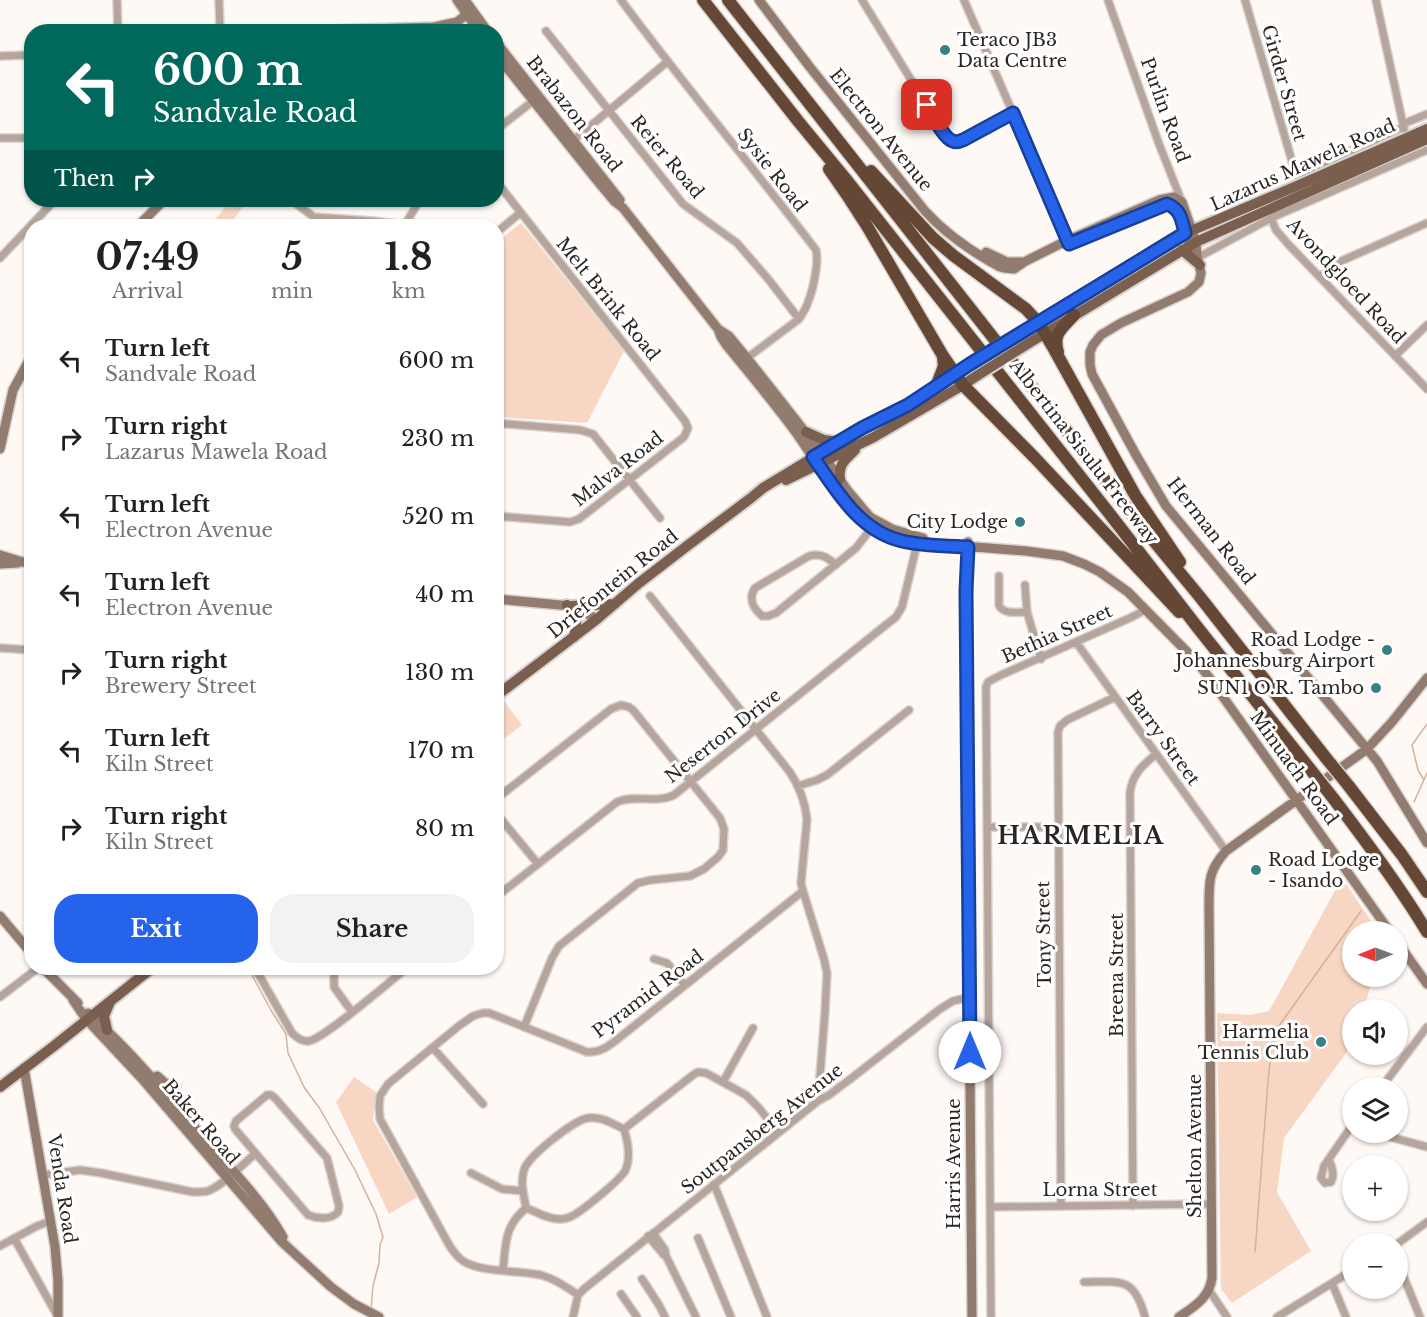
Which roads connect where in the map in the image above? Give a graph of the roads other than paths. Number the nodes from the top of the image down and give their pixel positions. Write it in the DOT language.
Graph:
graph roads {
  1 [pos="117,0"];
  2 [pos="219,0"];
  3 [pos="457,0"];
  4 [pos="465,0"];
  5 [pos="621,0"];
  6 [pos="703,0"];
  7 [pos="728,0"];
  8 [pos="759,0"];
  9 [pos="862,0"];
  10 [pos="964,0"];
  11 [pos="1108,0"];
  12 [pos="1245,0"];
  13 [pos="1376,0"];
  14 [pos="469,13"];
  15 [pos="117,24"];
  16 [pos="220,24"];
  17 [pos="448,24"];
  18 [pos="475,24"];
  19 [pos="480,24"];
  20 [pos="546,31"];
  21 [pos="24,55"];
  22 [pos="504,55"];
  23 [pos="0,56"];
  24 [pos="504,62"];
  25 [pos="667,62"];
  26 [pos="515,72"];
  27 [pos="536,98"];
  28 [pos="609,111"];
  29 [pos="1013,113"];
  30 [pos="1427,114"];
  31 [pos="798,121"];
  32 [pos="504,124"];
  33 [pos="1427,129"];
  34 [pos="832,132"];
  35 [pos="1406,134"];
  36 [pos="0,138"];
  37 [pos="24,138"];
  38 [pos="1427,139"];
  39 [pos="571,142"];
  40 [pos="1427,150"];
  41 [pos="504,192"];
  42 [pos="1182,202"];
  43 [pos="48,207"];
  44 [pos="157,207"];
  45 [pos="300,207"];
  46 [pos="520,213"];
  47 [pos="314,217"];
  48 [pos="1271,218"];
  49 [pos="37,219"];
  50 [pos="145,219"];
  51 [pos="343,219"];
  52 [pos="1427,223"];
  53 [pos="504,226"];
  54 [pos="1189,232"];
  55 [pos="24,233"];
  56 [pos="1069,242"];
  57 [pos="1189,246"];
  58 [pos="0,258"];
  59 [pos="1198,260"];
  60 [pos="1320,277"];
  61 [pos="1074,315"];
  62 [pos="799,319"];
  63 [pos="1038,322"];
  64 [pos="1427,325"];
  65 [pos="1045,334"];
  66 [pos="943,356"];
  67 [pos="1395,356"];
  68 [pos="744,361"];
  69 [pos="1062,366"];
  70 [pos="24,371"];
  71 [pos="955,374"];
  72 [pos="963,385"];
  73 [pos="936,387"];
  74 [pos="1427,389"];
  75 [pos="504,424"];
  76 [pos="806,432"];
  77 [pos="684,437"];
  78 [pos="838,442"];
  79 [pos="859,445"];
  80 [pos="0,449"];
  81 [pos="820,458"];
  82 [pos="840,479"];
  83 [pos="630,480"];
  84 [pos="504,517"];
  85 [pos="660,518"];
  86 [pos="874,524"];
  87 [pos="918,540"];
  88 [pos="970,545"];
  89 [pos="0,555"];
  90 [pos="24,561"];
  91 [pos="24,562"];
  92 [pos="0,564"];
  93 [pos="836,565"];
  94 [pos="999,576"];
  95 [pos="1026,585"];
  96 [pos="650,596"];
  97 [pos="1200,597"];
  98 [pos="504,600"];
  99 [pos="615,604"];
  100 [pos="569,606"];
  101 [pos="1145,610"];
  102 [pos="1027,612"];
  103 [pos="597,619"];
  104 [pos="1198,628"];
  105 [pos="574,637"];
  106 [pos="1076,642"];
  107 [pos="0,648"];
  108 [pos="24,650"];
  109 [pos="1041,658"];
  110 [pos="1427,678"];
  111 [pos="504,690"];
  112 [pos="1115,697"];
  113 [pos="909,710"];
  114 [pos="756,730"];
  115 [pos="1367,748"];
  116 [pos="1156,754"];
  117 [pos="690,782"];
  118 [pos="798,786"];
  119 [pos="504,793"];
  120 [pos="1297,800"];
  121 [pos="504,823"];
  122 [pos="987,827"];
  123 [pos="1058,827"];
  124 [pos="1427,843"];
  125 [pos="1226,851"];
  126 [pos="538,864"];
  127 [pos="504,891"];
  128 [pos="803,891"];
  129 [pos="1427,892"];
  130 [pos="0,916"];
  131 [pos="1382,921"];
  132 [pos="1427,932"];
  133 [pos="24,944"];
  134 [pos="1408,957"];
  135 [pos="654,959"];
  136 [pos="31,975"];
  137 [pos="48,975"];
  138 [pos="143,975"];
  139 [pos="259,975"];
  140 [pos="334,975"];
  141 [pos="398,975"];
  142 [pos="1427,984"];
  143 [pos="685,985"];
  144 [pos="0,997"];
  145 [pos="970,997"];
  146 [pos="110,1002"];
  147 [pos="352,1012"];
  148 [pos="89,1017"];
  149 [pos="524,1027"];
  150 [pos="1427,1027"];
  151 [pos="753,1028"];
  152 [pos="107,1030"];
  153 [pos="433,1048"];
  154 [pos="134,1058"];
  155 [pos="24,1068"];
  156 [pos="1389,1077"];
  157 [pos="723,1082"];
  158 [pos="176,1086"];
  159 [pos="0,1087"];
  160 [pos="818,1101"];
  161 [pos="483,1104"];
  162 [pos="624,1129"];
  163 [pos="778,1133"];
  164 [pos="1342,1141"];
  165 [pos="1408,1142"];
  166 [pos="1427,1147"];
  167 [pos="255,1154"];
  168 [pos="1329,1160"];
  169 [pos="471,1173"];
  170 [pos="230,1174"];
  171 [pos="42,1175"];
  172 [pos="714,1184"];
  173 [pos="523,1191"];
  174 [pos="1211,1204"];
  175 [pos="1061,1205"];
  176 [pos="1133,1206"];
  177 [pos="990,1207"];
  178 [pos="526,1208"];
  179 [pos="51,1221"];
  180 [pos="1427,1222"];
  181 [pos="651,1234"];
  182 [pos="1408,1236"];
  183 [pos="14,1238"];
  184 [pos="698,1238"];
  185 [pos="0,1246"];
  186 [pos="503,1270"];
  187 [pos="1342,1277"];
  188 [pos="642,1279"];
  189 [pos="1084,1282"];
  190 [pos="1332,1283"];
  191 [pos="1408,1288"];
  192 [pos="1209,1290"];
  193 [pos="621,1294"];
  194 [pos="578,1295"];
  195 [pos="572,1314"];
  196 [pos="58,1317"];
  197 [pos="379,1317"];
  198 [pos="637,1317"];
  199 [pos="665,1317"];
  200 [pos="696,1317"];
  201 [pos="731,1317"];
  202 [pos="767,1317"];
  203 [pos="972,1317"];
  204 [pos="991,1317"];
  205 [pos="1145,1317"];
  206 [pos="1179,1317"];
  207 [pos="1227,1317"];
  208 [pos="1277,1317"];
  209 [pos="1346,1317"];
  210 [pos="1420,1317"];
  1 -- 15 [label="street"];
  2 -- 16 [label="street"];
  3 -- 14 [label="main road"];
  4 -- 14 [label="main road"];
  5 -- 25 [label="street, Sysie Road"];
  6 -- 31 [label="highway, Albertina Sisulu Freeway"];
  7 -- 34 [label="highway, Albertina Sisulu Freeway"];
  8 -- 56 [label="main road, Electron Avenue"];
  9 -- 29 [label="street"];
  10 -- 29 [label="street"];
  11 -- 42 [label="street, Purlin Road"];
  12 -- 35 [label="street, Girder Street"];
  13 -- 35 [label="street"];
  14 -- 17 [label="main road"];
  14 -- 18 [label="main road"];
  14 -- 19 [label="main road"];
  20 -- 28 [label="street, Reier Road"];
  21 -- 23 [label="street"];
  22 -- 26 [label="main road, Brabazon Road"];
  24 -- 26 [label="main road, Brabazon Road"];
  25 -- 28 [label="street"];
  25 -- 62 [label="street, Sysie Road"];
  26 -- 27 [label="main road, Brabazon Road"];
  27 -- 32 [label="street"];
  27 -- 39 [label="main road, Brabazon Road"];
  28 -- 39 [label="street"];
  28 -- 62 [label="street, Reier Road"];
  29 -- 56 [label="street"];
  30 -- 35 [label="street"];
  31 -- 66 [label="highway"];
  31 -- 104 [label="highway, Albertina Sisulu Freeway"];
  33 -- 35 [label="main road, Lazarus Mawela Road"];
  34 -- 63 [label="highway"];
  34 -- 97 [label="highway, Albertina Sisulu Freeway"];
  35 -- 38 [label="main road, Lazarus Mawela Road"];
  35 -- 54 [label="main road, Lazarus Mawela Road"];
  35 -- 57 [label="main road, Lazarus Mawela Road"];
  36 -- 37 [label="street"];
  39 -- 68 [label="main road, Brabazon Road"];
  40 -- 48 [label="street"];
  41 -- 46 [label="street, Melt Brink Road"];
  42 -- 54 [label="main road, Purlin Road"];
  42 -- 56 [label="main road, Electron Avenue"];
  43 -- 49 [label="street"];
  44 -- 50 [label="main road"];
  45 -- 47 [label="street"];
  46 -- 53 [label="street"];
  46 -- 77 [label="street, Melt Brink Road"];
  47 -- 51 [label="street"];
  48 -- 59 [label="street"];
  48 -- 60 [label="street, Avondgloed Road"];
  52 -- 60 [label="street"];
  54 -- 56 [label="main road, Electron Avenue"];
  54 -- 57 [label="main road, Herman Road"];
  54 -- 63 [label="main road, Lazarus Mawela Road"];
  55 -- 58 [label="street"];
  57 -- 59 [label="main road"];
  57 -- 59 [label="main road, Herman Road"];
  57 -- 61 [label="main road, Lazarus Mawela Road"];
  59 -- 115 [label="main road, Herman Road"];
  60 -- 67 [label="street, Avondgloed Road"];
  61 -- 65 [label="main road, Lazarus Mawela Road"];
  61 -- 69 [label="highway"];
  62 -- 68 [label="street, Sysie Road"];
  63 -- 65 [label="highway"];
  63 -- 71 [label="main road, Lazarus Mawela Road, bridge"];
  64 -- 67 [label="street"];
  65 -- 69 [label="highway"];
  65 -- 72 [label="main road, Lazarus Mawela Road, bridge"];
  66 -- 71 [label="highway"];
  66 -- 73 [label="highway"];
  67 -- 74 [label="street, Avondgloed Road"];
  68 -- 76 [label="main road, Brabazon Road"];
  68 -- 81 [label="main road, Brabazon Road"];
  69 -- 97 [label="highway"];
  70 -- 80 [label="main road"];
  71 -- 72 [label="highway"];
  71 -- 73 [label="main road, Lazarus Mawela Road"];
  72 -- 79 [label="main road, Lazarus Mawela Road"];
  72 -- 104 [label="highway"];
  73 -- 78 [label="main road, Lazarus Mawela Road"];
  75 -- 83 [label="street"];
  76 -- 78 [label="main road"];
  76 -- 81 [label="main road, Brabazon Road"];
  77 -- 83 [label="street, Malva Road"];
  78 -- 81 [label="main road, Lazarus Mawela Road"];
  79 -- 81 [label="main road, Lazarus Mawela Road"];
  79 -- 82 [label="main road"];
  81 -- 82 [label="main road"];
  81 -- 86 [label="main road"];
  81 -- 99 [label="main road, Driefontein Road"];
  82 -- 86 [label="main road"];
  83 -- 84 [label="street, Malva Road"];
  83 -- 85 [label="street"];
  86 -- 87 [label="main road, Minuach Road"];
  86 -- 93 [label="street"];
  87 -- 88 [label="main road, Minuach Road"];
  87 -- 114 [label="street, Neserton Drive"];
  88 -- 101 [label="main road, Minuach Road"];
  88 -- 145 [label="main road, Harris Avenue"];
  89 -- 90 [label="main road"];
  91 -- 92 [label="main road"];
  93 -- 93 [label="street"];
  94 -- 102 [label="street"];
  95 -- 102 [label="street"];
  96 -- 114 [label="street"];
  97 -- 129 [label="highway, Albertina Sisulu Freeway, bridge"];
  98 -- 100 [label="main road"];
  99 -- 100 [label="main road"];
  99 -- 103 [label="main road, Driefontein Road"];
  100 -- 103 [label="main road"];
  100 -- 105 [label="main road"];
  101 -- 106 [label="street, Bethia Street"];
  101 -- 120 [label="main road, Minuach Road"];
  102 -- 109 [label="street"];
  103 -- 105 [label="main road, Driefontein Road"];
  104 -- 132 [label="highway, Albertina Sisulu Freeway, bridge"];
  105 -- 111 [label="main road, Driefontein Road"];
  106 -- 109 [label="street, Bethia Street"];
  106 -- 112 [label="street, Barry Street"];
  107 -- 108 [label="street"];
  109 -- 122 [label="street, Bethia Street"];
  110 -- 115 [label="main road, Shelton Avenue"];
  112 -- 116 [label="street, Barry Street"];
  112 -- 123 [label="street, Tony Street"];
  113 -- 118 [label="street"];
  114 -- 117 [label="street, Neserton Drive"];
  114 -- 118 [label="street"];
  115 -- 120 [label="main road, Shelton Avenue"];
  115 -- 124 [label="main road, Herman Road"];
  116 -- 125 [label="street, Barry Street"];
  116 -- 176 [label="street, Breena Street"];
  117 -- 119 [label="street"];
  117 -- 126 [label="street, Neserton Drive"];
  117 -- 149 [label="street"];
  118 -- 128 [label="street"];
  120 -- 125 [label="main road, Shelton Avenue"];
  120 -- 131 [label="main road, Minuach Road"];
  121 -- 126 [label="street"];
  122 -- 123 [label="street"];
  122 -- 177 [label="street"];
  123 -- 175 [label="street, Tony Street"];
  125 -- 174 [label="main road, Shelton Avenue"];
  126 -- 127 [label="street, Neserton Drive"];
  128 -- 143 [label="street, Pyramid Road"];
  128 -- 160 [label="street"];
  130 -- 133 [label="main road"];
  134 -- 142 [label="main road"];
  135 -- 143 [label="street"];
  136 -- 144 [label="street"];
  137 -- 148 [label="main road"];
  138 -- 146 [label="main road"];
  139 -- 147 [label="street"];
  140 -- 147 [label="street"];
  141 -- 147 [label="street"];
  143 -- 149 [label="street, Pyramid Road"];
  145 -- 160 [label="street, Soutpansberg Avenue"];
  145 -- 203 [label="main road, Harris Avenue"];
  146 -- 148 [label="main road"];
  146 -- 152 [label="main road"];
  148 -- 152 [label="main road, Baker Road"];
  148 -- 155 [label="main road"];
  148 -- 170 [label="main road, Baker Road"];
  149 -- 153 [label="street, Pyramid Road"];
  150 -- 156 [label="street"];
  151 -- 157 [label="street"];
  152 -- 154 [label="main road, Baker Road"];
  153 -- 161 [label="street"];
  153 -- 186 [label="street, Pyramid Road"];
  154 -- 158 [label="main road"];
  154 -- 170 [label="main road, Baker Road"];
  155 -- 159 [label="main road"];
  155 -- 171 [label="main road, Venda Road"];
  157 -- 162 [label="street"];
  157 -- 163 [label="street"];
  160 -- 163 [label="street, Soutpansberg Avenue"];
  162 -- 173 [label="street"];
  162 -- 178 [label="street"];
  163 -- 172 [label="street, Soutpansberg Avenue"];
  164 -- 168 [label="street"];
  165 -- 166 [label="street"];
  167 -- 167 [label="street"];
  167 -- 170 [label="street, Baker Road"];
  169 -- 173 [label="street"];
  170 -- 171 [label="street"];
  170 -- 197 [label="main road, Baker Road"];
  171 -- 179 [label="main road, Venda Road"];
  172 -- 181 [label="street, Soutpansberg Avenue"];
  172 -- 202 [label="street"];
  173 -- 178 [label="street"];
  174 -- 176 [label="street, Lorna Street"];
  174 -- 192 [label="main road, Shelton Avenue"];
  175 -- 176 [label="street, Lorna Street"];
  175 -- 177 [label="street, Lorna Street"];
  177 -- 204 [label="street"];
  178 -- 186 [label="street"];
  179 -- 183 [label="street"];
  179 -- 196 [label="main road, Venda Road"];
  180 -- 182 [label="street"];
  181 -- 194 [label="street, Soutpansberg Avenue"];
  181 -- 200 [label="street"];
  183 -- 185 [label="street"];
  183 -- 196 [label="street"];
  184 -- 201 [label="street"];
  186 -- 194 [label="street, Pyramid Road"];
  187 -- 190 [label="street"];
  188 -- 199 [label="street"];
  189 -- 205 [label="street"];
  190 -- 208 [label="street"];
  190 -- 209 [label="street"];
  191 -- 210 [label="street"];
  192 -- 206 [label="main road"];
  192 -- 207 [label="street"];
  193 -- 198 [label="street"];
  194 -- 195 [label="street"];
}
